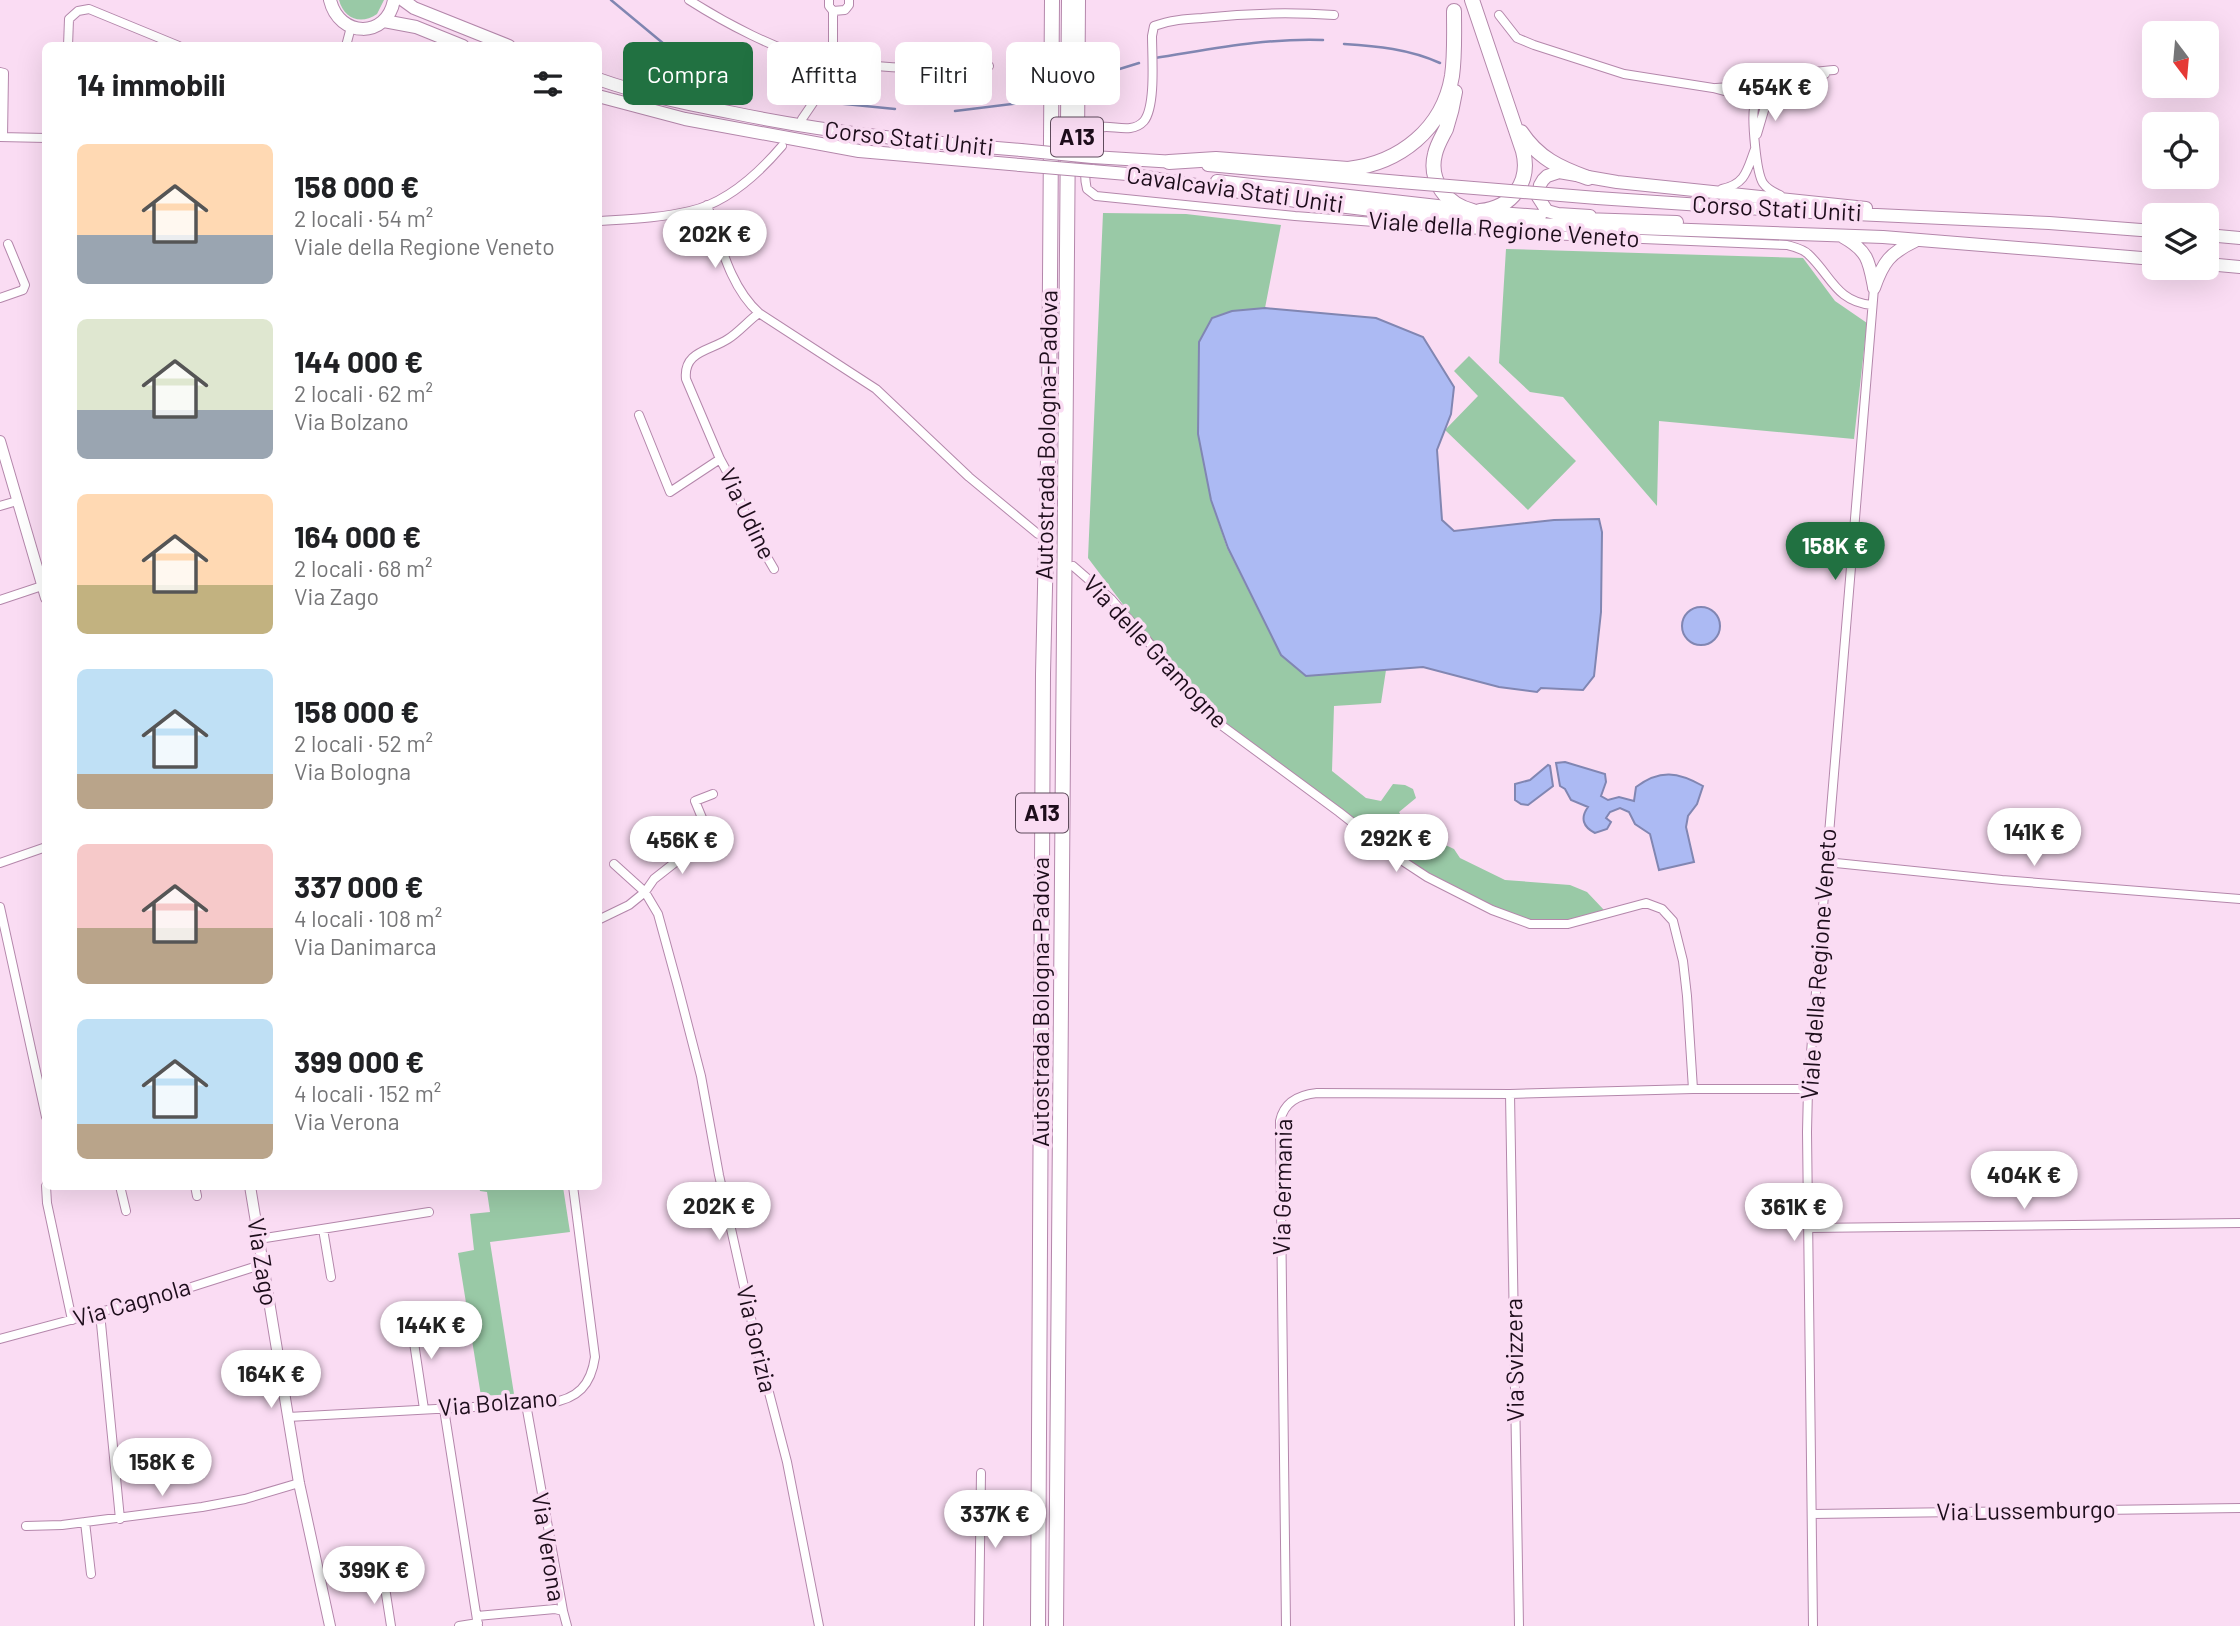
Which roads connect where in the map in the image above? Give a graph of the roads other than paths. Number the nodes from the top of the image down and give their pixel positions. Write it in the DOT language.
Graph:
graph roads {
  1 [pos="329,0"];
  2 [pos="394,0"];
  3 [pos="403,0"];
  4 [pos="689,0"];
  5 [pos="829,0"];
  6 [pos="849,0"];
  7 [pos="1052,0"];
  8 [pos="1069,0"];
  9 [pos="1079,0"];
  10 [pos="1472,0"];
  11 [pos="1453,6"];
  12 [pos="833,11"];
  13 [pos="1334,15"];
  14 [pos="1499,15"];
  15 [pos="383,21"];
  16 [pos="351,27"];
  17 [pos="68,42"];
  18 [pos="169,42"];
  19 [pos="347,42"];
  20 [pos="453,42"];
  21 [pos="499,42"];
  22 [pos="771,42"];
  23 [pos="832,42"];
  24 [pos="0,72"];
  25 [pos="602,80"];
  26 [pos="1758,93"];
  27 [pos="602,97"];
  28 [pos="1504,100"];
  29 [pos="1768,100"];
  30 [pos="811,105"];
  31 [pos="799,123"];
  32 [pos="1,137"];
  33 [pos="42,138"];
  34 [pos="1756,141"];
  35 [pos="785,142"];
  36 [pos="1021,150"];
  37 [pos="1169,162"];
  38 [pos="1127,174"];
  39 [pos="1588,178"];
  40 [pos="1400,182"];
  41 [pos="1714,191"];
  42 [pos="1789,200"];
  43 [pos="707,205"];
  44 [pos="1476,211"];
  45 [pos="1431,217"];
  46 [pos="1946,217"];
  47 [pos="1633,219"];
  48 [pos="602,221"];
  49 [pos="2142,230"];
  50 [pos="2219,236"];
  51 [pos="1842,237"];
  52 [pos="1883,237"];
  53 [pos="2240,238"];
  54 [pos="1919,240"];
  55 [pos="8,244"];
  56 [pos="2142,259"];
  57 [pos="2219,265"];
  58 [pos="2240,267"];
  59 [pos="1068,274"];
  60 [pos="1874,288"];
  61 [pos="0,298"];
  62 [pos="1872,305"];
  63 [pos="759,313"];
  64 [pos="639,415"];
  65 [pos="0,441"];
  66 [pos="720,459"];
  67 [pos="17,501"];
  68 [pos="0,506"];
  69 [pos="1038,534"];
  70 [pos="1073,566"];
  71 [pos="774,569"];
  72 [pos="42,586"];
  73 [pos="0,600"];
  74 [pos="713,794"];
  75 [pos="42,848"];
  76 [pos="1826,862"];
  77 [pos="0,863"];
  78 [pos="614,864"];
  79 [pos="645,892"];
  80 [pos="2240,899"];
  81 [pos="0,907"];
  82 [pos="602,918"];
  83 [pos="42,1082"];
  84 [pos="1693,1089"];
  85 [pos="1808,1089"];
  86 [pos="1510,1094"];
  87 [pos="46,1190"];
  88 [pos="121,1190"];
  89 [pos="251,1190"];
  90 [pos="574,1190"];
  91 [pos="126,1211"];
  92 [pos="429,1212"];
  93 [pos="2240,1223"];
  94 [pos="1808,1228"];
  95 [pos="323,1229"];
  96 [pos="259,1239"];
  97 [pos="263,1266"];
  98 [pos="331,1277"];
  99 [pos="100,1313"];
  100 [pos="410,1316"];
  101 [pos="72,1320"];
  102 [pos="0,1339"];
  103 [pos="526,1404"];
  104 [pos="424,1409"];
  105 [pos="444,1409"];
  106 [pos="288,1417"];
  107 [pos="981,1473"];
  108 [pos="299,1483"];
  109 [pos="2240,1508"];
  110 [pos="1812,1514"];
  111 [pos="120,1519"];
  112 [pos="85,1522"];
  113 [pos="26,1526"];
  114 [pos="92,1574"];
  115 [pos="384,1581"];
  116 [pos="563,1611"];
  117 [pos="478,1622"];
  118 [pos="330,1626"];
  119 [pos="391,1626"];
  120 [pos="458,1626"];
  121 [pos="567,1626"];
  122 [pos="819,1626"];
  123 [pos="979,1626"];
  124 [pos="1038,1626"];
  125 [pos="1056,1626"];
  126 [pos="1286,1626"];
  127 [pos="1519,1626"];
  128 [pos="1813,1626"];
  1 -- 16 [label="main road"];
  2 -- 15 [label="main road"];
  3 -- 21 [label="main road"];
  4 -- 22 [label="street"];
  5 -- 12 [label="street"];
  6 -- 12 [label="street"];
  7 -- 124 [label="highway, Autostrada Bologna-Padova / A13"];
  8 -- 59 [label="highway, Autostrada Bologna-Padova / A13"];
  9 -- 59 [label="highway, A13"];
  10 -- 28 [label="highway"];
  11 -- 37 [label="highway"];
  11 -- 44 [label="highway"];
  12 -- 23 [label="street"];
  13 -- 62 [label="street, Viale della Regione Veneto"];
  14 -- 26 [label="street"];
  15 -- 16 [label="main road"];
  15 -- 20 [label="main road"];
  16 -- 19 [label="street"];
  17 -- 18 [label="street"];
  24 -- 32 [label="street"];
  25 -- 31 [label="main road, Corso Stati Uniti"];
  26 -- 29 [label="street"];
  26 -- 29 [label="street"];
  26 -- 34 [label="street"];
  27 -- 35 [label="main road, Cavalcavia Stati Uniti"];
  28 -- 39 [label="highway"];
  28 -- 44 [label="highway"];
  29 -- 34 [label="street"];
  30 -- 31 [label="street"];
  31 -- 36 [label="main road, Corso Stati Uniti"];
  32 -- 33 [label="street"];
  34 -- 41 [label="street"];
  34 -- 42 [label="street"];
  35 -- 38 [label="main road, Cavalcavia Stati Uniti, bridge"];
  35 -- 43 [label="street"];
  36 -- 37 [label="main road, Cavalcavia Stati Uniti, bridge"];
  37 -- 40 [label="main road, Cavalcavia Stati Uniti"];
  38 -- 44 [label="main road"];
  38 -- 45 [label="main road, Cavalcavia Stati Uniti"];
  39 -- 41 [label="main road"];
  39 -- 47 [label="main road"];
  40 -- 46 [label="main road, Corso Stati Uniti, bridge"];
  41 -- 42 [label="main road"];
  42 -- 46 [label="main road"];
  43 -- 48 [label="street"];
  43 -- 63 [label="street"];
  44 -- 47 [label="main road"];
  45 -- 51 [label="main road, Corso Stati Uniti"];
  46 -- 49 [label="main road, Corso Stati Uniti"];
  47 -- 52 [label="main road"];
  50 -- 53 [label="main road"];
  51 -- 52 [label="main road, Corso Stati Uniti"];
  51 -- 60 [label="main road"];
  52 -- 54 [label="main road, Corso Stati Uniti"];
  54 -- 56 [label="main road, Corso Stati Uniti"];
  54 -- 60 [label="main road"];
  55 -- 61 [label="street"];
  57 -- 58 [label="main road"];
  59 -- 125 [label="highway, Autostrada Bologna-Padova / A13"];
  60 -- 62 [label="street, Viale della Regione Veneto"];
  62 -- 76 [label="street, Viale della Regione Veneto"];
  63 -- 66 [label="street, Via Udine"];
  63 -- 69 [label="street"];
  64 -- 66 [label="street, Via Udine"];
  65 -- 67 [label="street"];
  66 -- 71 [label="street, Via Udine"];
  67 -- 68 [label="street"];
  67 -- 72 [label="street"];
  70 -- 84 [label="street, Via delle Gramogne"];
  72 -- 73 [label="street"];
  74 -- 79 [label="street"];
  75 -- 77 [label="street"];
  76 -- 80 [label="street"];
  76 -- 85 [label="street, Viale della Regione Veneto"];
  78 -- 79 [label="street, Via Gorizia"];
  79 -- 82 [label="street"];
  79 -- 122 [label="street, Via Gorizia"];
  81 -- 83 [label="street"];
  84 -- 85 [label="street, Via Germania"];
  84 -- 86 [label="street, Via Germania"];
  85 -- 94 [label="street, Viale della Regione Veneto"];
  86 -- 126 [label="street, Via Germania"];
  86 -- 127 [label="street, Via Svizzera"];
  87 -- 101 [label="street"];
  88 -- 91 [label="street"];
  89 -- 96 [label="street, Via Zago"];
  90 -- 103 [label="street, Via Bolzano"];
  92 -- 95 [label="street"];
  93 -- 94 [label="street"];
  94 -- 110 [label="street, Viale della Regione Veneto"];
  95 -- 96 [label="street"];
  95 -- 98 [label="street"];
  96 -- 97 [label="street, Via Zago"];
  97 -- 99 [label="street, Via Cagnola"];
  97 -- 106 [label="street, Via Zago"];
  99 -- 101 [label="street, Via Cagnola"];
  99 -- 111 [label="street"];
  100 -- 104 [label="street"];
  101 -- 102 [label="street, Via Cagnola"];
  103 -- 105 [label="street, Via Bolzano"];
  103 -- 116 [label="street, Via Verona"];
  104 -- 105 [label="street, Via Bolzano"];
  104 -- 106 [label="street, Via Bolzano"];
  105 -- 117 [label="street"];
  106 -- 108 [label="street, Via Zago"];
  107 -- 123 [label="street"];
  108 -- 111 [label="street"];
  108 -- 118 [label="street, Via Zago"];
  109 -- 110 [label="street, Via Lussemburgo"];
  110 -- 128 [label="street, Viale della Regione Veneto"];
  111 -- 112 [label="street"];
  112 -- 113 [label="street"];
  112 -- 114 [label="street"];
  115 -- 119 [label="street"];
  116 -- 117 [label="street, Via Verona"];
  116 -- 121 [label="street"];
  117 -- 120 [label="street, Via Verona"];
}
